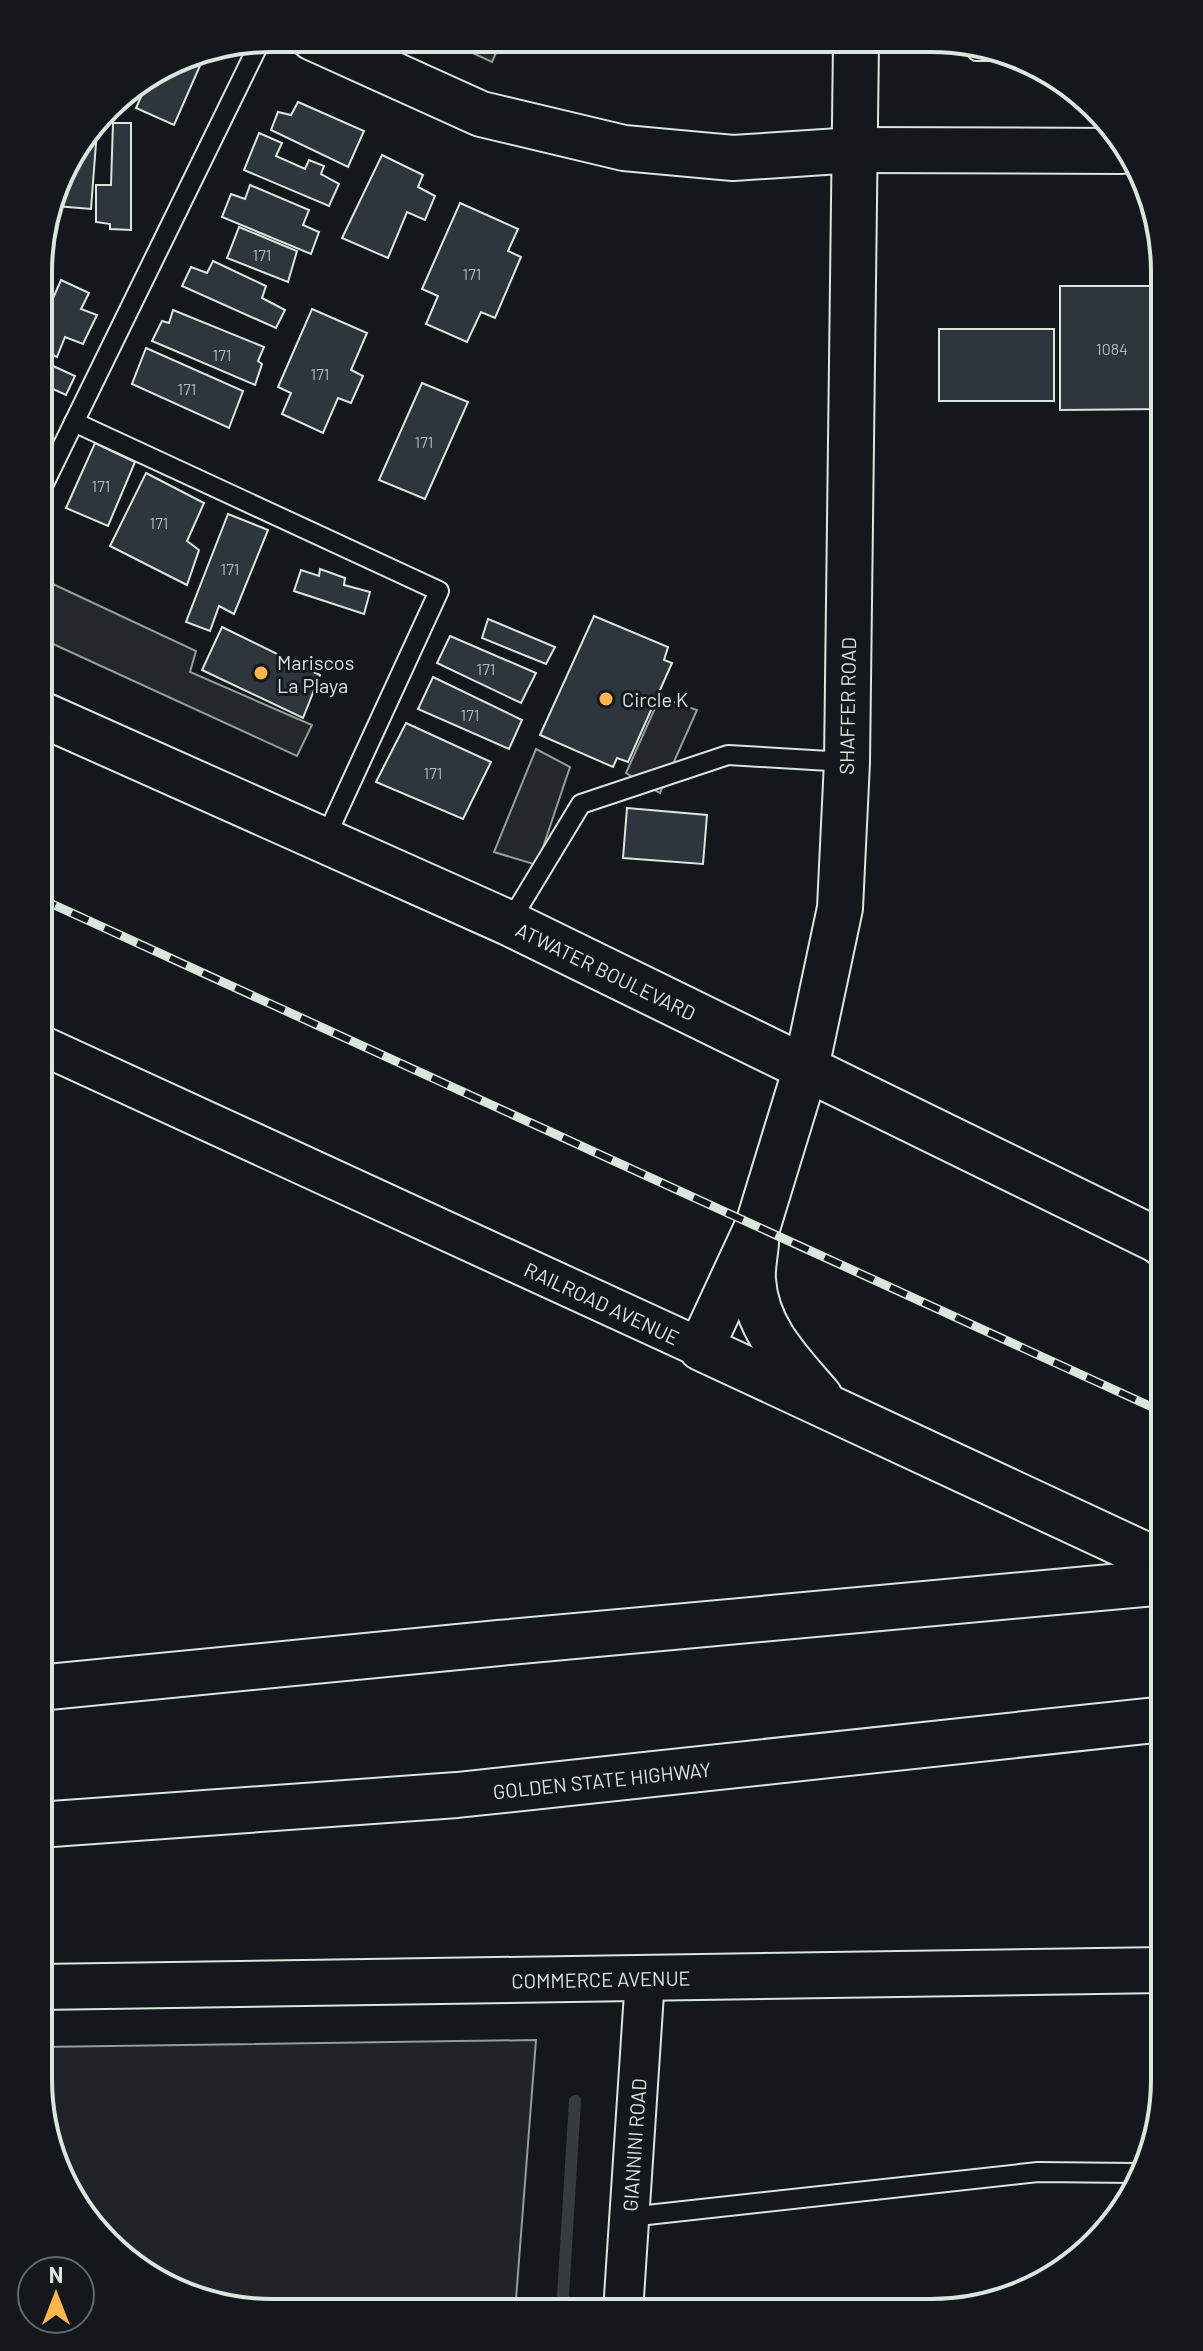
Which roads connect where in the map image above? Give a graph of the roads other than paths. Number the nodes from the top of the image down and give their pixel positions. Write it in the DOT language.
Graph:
graph roads {
  1 [pos="344,52"];
  2 [pos="856,52"];
  3 [pos="255,53"];
  4 [pos="855,150"];
  5 [pos="1115,151"];
  6 [pos="74,422"];
  7 [pos="52,467"];
  8 [pos="52,719"];
  9 [pos="847,762"];
  10 [pos="324,841"];
  11 [pos="509,923"];
  12 [pos="52,1050"];
  13 [pos="806,1068"];
  14 [pos="758,1225"];
  15 [pos="1151,1237"];
  16 [pos="701,1348"];
  17 [pos="830,1408"];
  18 [pos="1151,1557"];
  19 [pos="1151,1583"];
  20 [pos="52,1687"];
  21 [pos="1151,1721"];
  22 [pos="52,1824"];
  23 [pos="1151,1970"];
  24 [pos="645,1978"];
  25 [pos="52,1987"];
  26 [pos="1129,2173"];
  27 [pos="629,2217"];
  28 [pos="624,2299"];
  1 -- 4 [label="main road"];
  2 -- 4 [label="main road, SHAFFER ROAD"];
  3 -- 6 [label="lane"];
  4 -- 5 [label="main road"];
  4 -- 9 [label="main road, SHAFFER ROAD"];
  6 -- 7 [label="lane"];
  6 -- 10 [label="lane"];
  8 -- 10 [label="main road, ATWATER BOULEVARD"];
  9 -- 11 [label="lane"];
  9 -- 13 [label="main road, SHAFFER ROAD"];
  10 -- 11 [label="main road, ATWATER BOULEVARD"];
  11 -- 13 [label="main road, ATWATER BOULEVARD"];
  12 -- 16 [label="street, RAILROAD AVENUE"];
  13 -- 14 [label="main road, SHAFFER ROAD"];
  13 -- 15 [label="main road, ATWATER BOULEVARD"];
  14 -- 16 [label="main road, SHAFFER ROAD"];
  14 -- 17 [label="main road"];
  16 -- 17 [label="main road, RAILROAD AVENUE"];
  17 -- 18 [label="main road, RAILROAD AVENUE"];
  19 -- 20 [label="main road"];
  21 -- 22 [label="main road, GOLDEN STATE HIGHWAY"];
  23 -- 24 [label="main road, COMMERCE AVENUE"];
  24 -- 25 [label="main road, COMMERCE AVENUE"];
  24 -- 27 [label="street, GIANNINI ROAD"];
  26 -- 27 [label="lane"];
  27 -- 28 [label="street, GIANNINI ROAD"];
}
